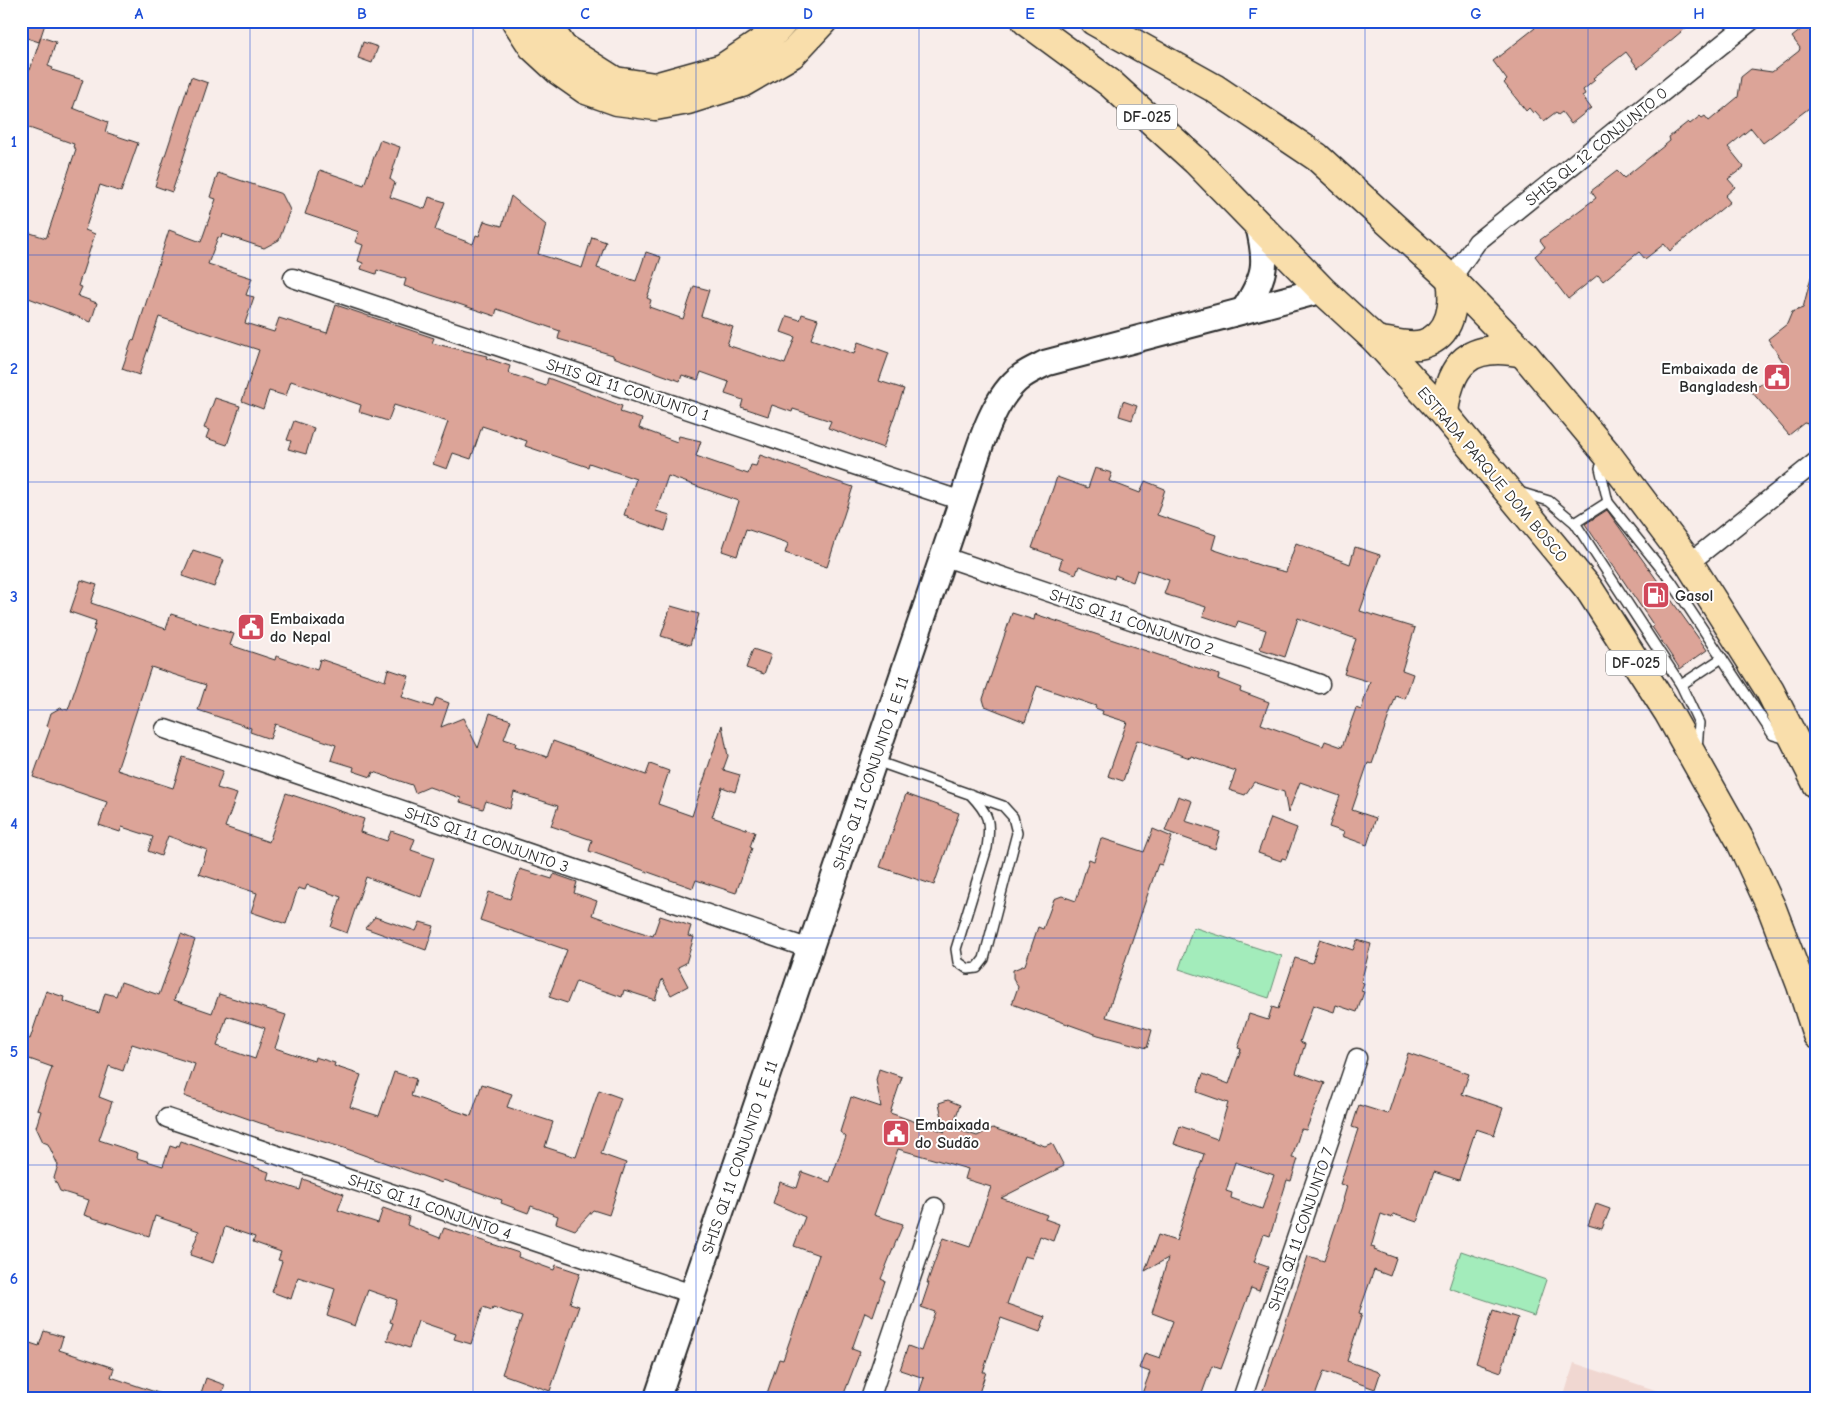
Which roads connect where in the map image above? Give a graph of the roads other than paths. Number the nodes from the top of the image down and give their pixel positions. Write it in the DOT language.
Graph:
graph roads {
  1 [pos="516,21"];
  2 [pos="544,21"];
  3 [pos="784,21"];
  4 [pos="823,21"];
  5 [pos="1026,21"];
  6 [pos="1094,21"];
  7 [pos="1126,21"];
  8 [pos="1751,21"];
  9 [pos="1214,88"];
  10 [pos="1258,224"];
  11 [pos="293,278"];
  12 [pos="1451,279"];
  13 [pos="1322,290"];
  14 [pos="1244,310"];
  15 [pos="1376,340"];
  16 [pos="1523,354"];
  17 [pos="1444,414"];
  18 [pos="1607,454"];
  19 [pos="1817,461"];
  20 [pos="1507,488"];
  21 [pos="962,501"];
  22 [pos="1608,502"];
  23 [pos="1575,523"];
  24 [pos="944,557"];
  25 [pos="1689,563"];
  26 [pos="1722,658"];
  27 [pos="1320,684"];
  28 [pos="1680,685"];
  29 [pos="165,729"];
  30 [pos="1795,741"];
  31 [pos="875,760"];
  32 [pos="1696,761"];
  33 [pos="1817,784"];
  34 [pos="970,794"];
  35 [pos="810,950"];
  36 [pos="1817,1035"];
  37 [pos="1357,1058"];
  38 [pos="167,1118"];
  39 [pos="935,1207"];
  40 [pos="692,1294"];
  41 [pos="657,1399"];
  42 [pos="870,1399"];
  43 [pos="1242,1399"];
  1 -- 4 [label="main road"];
  2 -- 3 [label="main road"];
  5 -- 10 [label="main road, ESTRADA PARQUE DOM BOSCO / DF-025"];
  6 -- 9 [label="main road"];
  7 -- 9 [label="main road"];
  8 -- 12 [label="street, SHIS QL 12 CONJUNTO 0"];
  9 -- 12 [label="main road"];
  10 -- 13 [label="main road, ESTRADA PARQUE DOM BOSCO / DF-025"];
  10 -- 14 [label="street"];
  11 -- 21 [label="street, SHIS QI 11 CONJUNTO 1"];
  12 -- 15 [label="main road"];
  12 -- 16 [label="main road"];
  13 -- 14 [label="street, SHIS QI 11 CONJUNTO 1 E 11"];
  13 -- 15 [label="main road, ESTRADA PARQUE DOM BOSCO / DF-025"];
  14 -- 21 [label="street, SHIS QI 11 CONJUNTO 1 E 11"];
  15 -- 17 [label="main road, ESTRADA PARQUE DOM BOSCO / DF-025"];
  16 -- 17 [label="main road"];
  16 -- 18 [label="main road"];
  17 -- 20 [label="main road, ESTRADA PARQUE DOM BOSCO / DF-025"];
  18 -- 22 [label="lane"];
  18 -- 25 [label="main road"];
  19 -- 25 [label="street"];
  20 -- 23 [label="lane"];
  20 -- 32 [label="main road, ESTRADA PARQUE DOM BOSCO / DF-025"];
  21 -- 24 [label="street, SHIS QI 11 CONJUNTO 1 E 11"];
  22 -- 23 [label="lane"];
  22 -- 26 [label="lane"];
  23 -- 28 [label="lane"];
  24 -- 27 [label="street, SHIS QI 11 CONJUNTO 2"];
  24 -- 31 [label="street, SHIS QI 11 CONJUNTO 1 E 11"];
  25 -- 30 [label="main road"];
  26 -- 28 [label="lane"];
  26 -- 30 [label="lane"];
  28 -- 32 [label="lane"];
  29 -- 35 [label="street, SHIS QI 11 CONJUNTO 3"];
  30 -- 33 [label="main road"];
  31 -- 34 [label="lane"];
  31 -- 35 [label="street, SHIS QI 11 CONJUNTO 1 E 11"];
  32 -- 36 [label="main road, ESTRADA PARQUE DOM BOSCO / DF-025"];
  34 -- 34 [label="lane"];
  35 -- 40 [label="street, SHIS QI 11 CONJUNTO 1 E 11"];
  37 -- 43 [label="street, SHIS QI 11 CONJUNTO 7"];
  38 -- 40 [label="street, SHIS QI 11 CONJUNTO 4"];
  39 -- 42 [label="street"];
  40 -- 41 [label="street, SHIS QI 11 CONJUNTO 1 E 11"];
}
